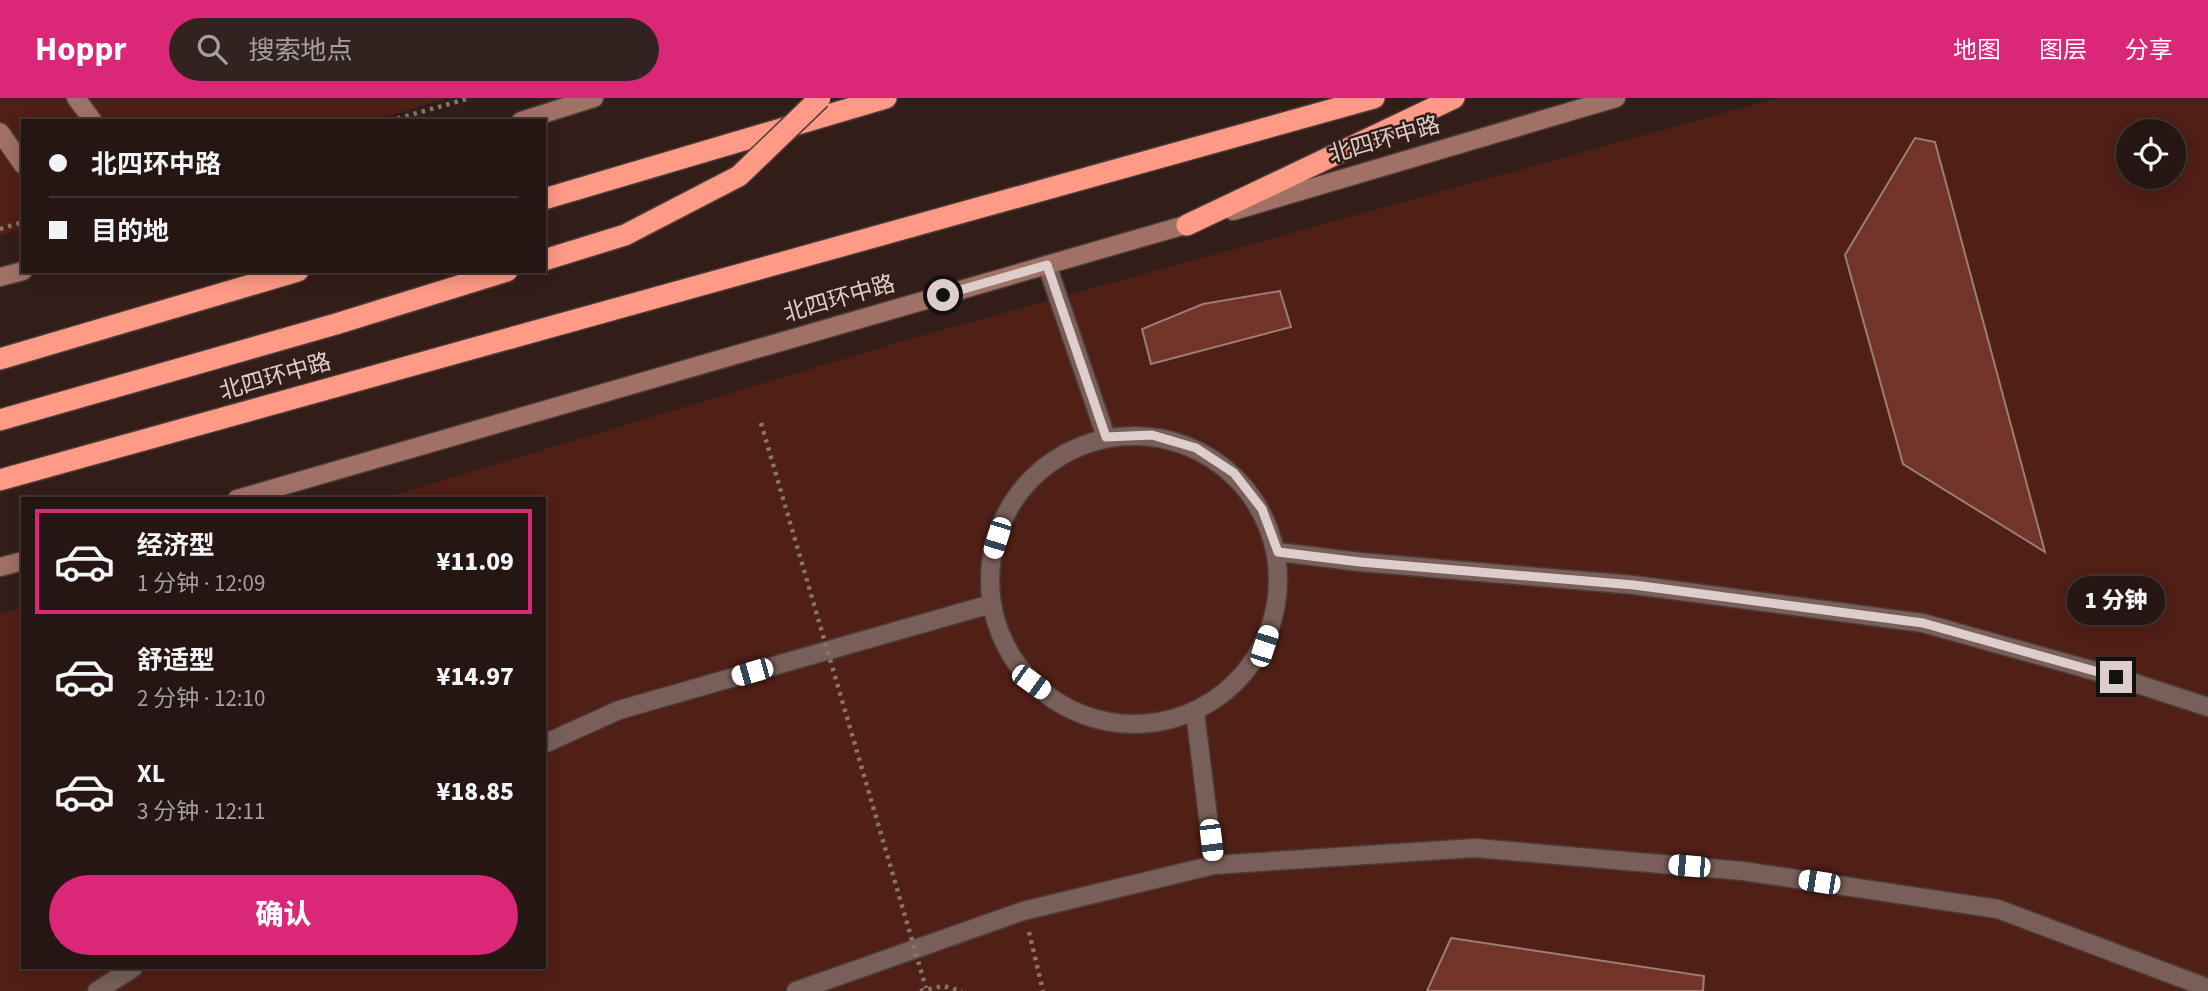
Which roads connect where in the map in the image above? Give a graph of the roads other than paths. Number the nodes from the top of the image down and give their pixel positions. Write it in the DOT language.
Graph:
graph roads {
  1 [pos="76,98"];
  2 [pos="594,98"];
  3 [pos="820,98"];
  4 [pos="886,98"];
  5 [pos="1374,98"];
  6 [pos="1454,98"];
  7 [pos="1616,98"];
  8 [pos="92,119"];
  9 [pos="527,119"];
  10 [pos="0,132"];
  11 [pos="21,162"];
  12 [pos="546,198"];
  13 [pos="1188,225"];
  14 [pos="546,259"];
  15 [pos="1047,265"];
  16 [pos="21,272"];
  17 [pos="291,273"];
  18 [pos="502,273"];
  19 [pos="0,277"];
  20 [pos="0,359"];
  21 [pos="0,420"];
  22 [pos="1106,437"];
  23 [pos="0,480"];
  24 [pos="244,497"];
  25 [pos="1278,552"];
  26 [pos="21,562"];
  27 [pos="0,567"];
  28 [pos="991,604"];
  29 [pos="2208,707"];
  30 [pos="1195,712"];
  31 [pos="546,743"];
  32 [pos="1214,865"];
  33 [pos="132,969"];
  34 [pos="2208,988"];
  35 [pos="97,991"];
  36 [pos="796,991"];
  1 -- 8 [label="street"];
  2 -- 9 [label="street"];
  3 -- 14 [label="highway, bridge"];
  4 -- 12 [label="highway"];
  5 -- 23 [label="highway, 北四环中路"];
  6 -- 13 [label="highway"];
  7 -- 13 [label="street, 北四环中路"];
  10 -- 11 [label="street"];
  13 -- 15 [label="street, 北四环中路"];
  15 -- 22 [label="street"];
  15 -- 24 [label="street, 北四环中路"];
  16 -- 19 [label="street"];
  17 -- 20 [label="highway"];
  18 -- 21 [label="highway"];
  22 -- 25 [label="street"];
  22 -- 28 [label="street"];
  25 -- 29 [label="street"];
  25 -- 30 [label="street"];
  26 -- 27 [label="street"];
  28 -- 30 [label="street"];
  28 -- 31 [label="street"];
  30 -- 32 [label="street"];
  32 -- 34 [label="street"];
  32 -- 36 [label="street"];
  33 -- 35 [label="street"];
}
